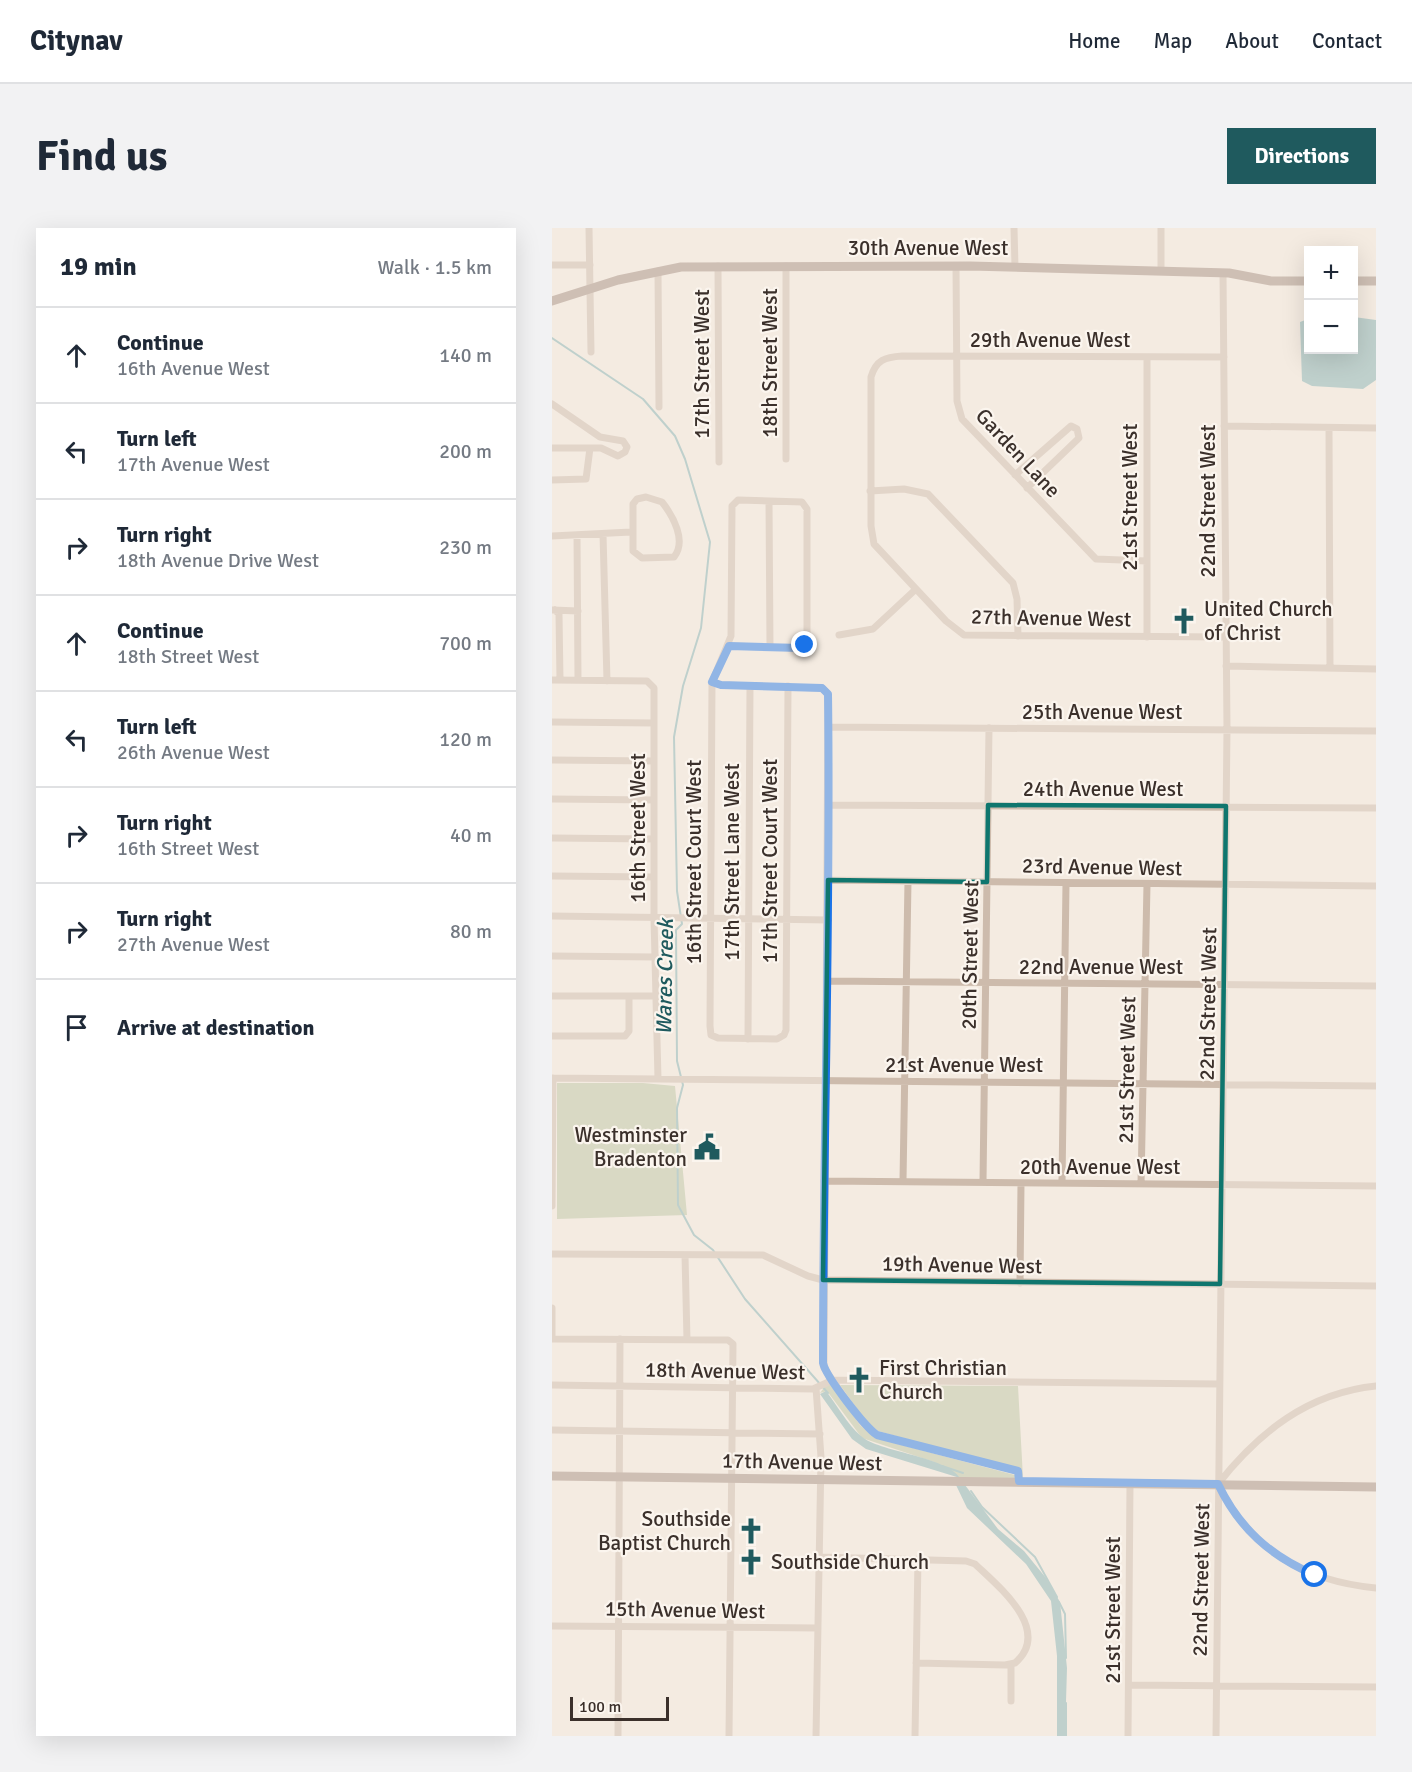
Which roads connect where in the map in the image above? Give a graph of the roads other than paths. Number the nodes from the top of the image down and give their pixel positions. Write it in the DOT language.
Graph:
graph roads {
  1 [pos="589,228"];
  2 [pos="1014,228"];
  3 [pos="1161,228"];
  4 [pos="552,265"];
  5 [pos="590,265"];
  6 [pos="718,266"];
  7 [pos="786,266"];
  8 [pos="956,266"];
  9 [pos="1015,267"];
  10 [pos="658,271"];
  11 [pos="1161,271"];
  12 [pos="1223,273"];
  13 [pos="1304,281"];
  14 [pos="1358,281"];
  15 [pos="1376,281"];
  16 [pos="591,290"];
  17 [pos="552,301"];
  18 [pos="591,352"];
  19 [pos="957,356"];
  20 [pos="1147,357"];
  21 [pos="1224,357"];
  22 [pos="878,362"];
  23 [pos="552,404"];
  24 [pos="659,407"];
  25 [pos="1224,426"];
  26 [pos="1329,428"];
  27 [pos="1376,428"];
  28 [pos="603,438"];
  29 [pos="552,448"];
  30 [pos="590,448"];
  31 [pos="601,448"];
  32 [pos="786,459"];
  33 [pos="719,462"];
  34 [pos="1015,475"];
  35 [pos="552,480"];
  36 [pos="1027,488"];
  37 [pos="870,491"];
  38 [pos="769,501"];
  39 [pos="632,532"];
  40 [pos="603,534"];
  41 [pos="552,536"];
  42 [pos="577,536"];
  43 [pos="1147,561"];
  44 [pos="916,590"];
  45 [pos="553,610"];
  46 [pos="578,610"];
  47 [pos="839,635"];
  48 [pos="1018,636"];
  49 [pos="1147,637"];
  50 [pos="1225,637"];
  51 [pos="729,646"];
  52 [pos="770,647"];
  53 [pos="1226,666"];
  54 [pos="1330,668"];
  55 [pos="1376,669"];
  56 [pos="556,680"];
  57 [pos="579,680"];
  58 [pos="607,681"];
  59 [pos="712,682"];
  60 [pos="750,686"];
  61 [pos="788,686"];
  62 [pos="552,722"];
  63 [pos="654,723"];
  64 [pos="828,727"];
  65 [pos="989,728"];
  66 [pos="1227,729"];
  67 [pos="1376,731"];
  68 [pos="552,760"];
  69 [pos="654,761"];
  70 [pos="552,799"];
  71 [pos="654,800"];
  72 [pos="829,805"];
  73 [pos="988,805"];
  74 [pos="1226,807"];
  75 [pos="1376,808"];
  76 [pos="552,838"];
  77 [pos="654,839"];
  78 [pos="552,876"];
  79 [pos="654,877"];
  80 [pos="828,880"];
  81 [pos="908,881"];
  82 [pos="987,882"];
  83 [pos="1066,883"];
  84 [pos="1146,884"];
  85 [pos="1226,884"];
  86 [pos="1376,886"];
  87 [pos="552,916"];
  88 [pos="654,918"];
  89 [pos="711,918"];
  90 [pos="748,918"];
  91 [pos="787,919"];
  92 [pos="828,920"];
  93 [pos="552,956"];
  94 [pos="656,957"];
  95 [pos="826,981"];
  96 [pos="906,982"];
  97 [pos="987,983"];
  98 [pos="1065,983"];
  99 [pos="1145,984"];
  100 [pos="1225,984"];
  101 [pos="1376,986"];
  102 [pos="552,996"];
  103 [pos="658,996"];
  104 [pos="629,997"];
  105 [pos="552,1036"];
  106 [pos="748,1039"];
  107 [pos="553,1078"];
  108 [pos="658,1079"];
  109 [pos="825,1081"];
  110 [pos="905,1082"];
  111 [pos="984,1082"];
  112 [pos="1064,1082"];
  113 [pos="1143,1084"];
  114 [pos="1223,1084"];
  115 [pos="1376,1086"];
  116 [pos="552,1178"];
  117 [pos="824,1181"];
  118 [pos="903,1181"];
  119 [pos="983,1182"];
  120 [pos="1022,1183"];
  121 [pos="1062,1183"];
  122 [pos="1141,1184"];
  123 [pos="1221,1184"];
  124 [pos="1376,1186"];
  125 [pos="552,1206"];
  126 [pos="552,1254"];
  127 [pos="685,1255"];
  128 [pos="823,1280"];
  129 [pos="1020,1283"];
  130 [pos="1220,1284"];
  131 [pos="1376,1286"];
  132 [pos="552,1308"];
  133 [pos="620,1339"];
  134 [pos="552,1340"];
  135 [pos="687,1340"];
  136 [pos="833,1380"];
  137 [pos="1219,1384"];
  138 [pos="552,1385"];
  139 [pos="620,1386"];
  140 [pos="819,1386"];
  141 [pos="1376,1386"];
  142 [pos="734,1388"];
  143 [pos="552,1430"];
  144 [pos="619,1431"];
  145 [pos="733,1433"];
  146 [pos="820,1434"];
  147 [pos="552,1476"];
  148 [pos="620,1477"];
  149 [pos="733,1479"];
  150 [pos="820,1480"];
  151 [pos="1019,1481"];
  152 [pos="1130,1484"];
  153 [pos="1218,1484"];
  154 [pos="1376,1487"];
  155 [pos="819,1557"];
  156 [pos="918,1558"];
  157 [pos="1376,1588"];
  158 [pos="552,1626"];
  159 [pos="618,1626"];
  160 [pos="730,1628"];
  161 [pos="818,1628"];
  162 [pos="916,1664"];
  163 [pos="1011,1664"];
  164 [pos="1129,1685"];
  165 [pos="1216,1685"];
  166 [pos="1376,1688"];
  167 [pos="1011,1701"];
  168 [pos="618,1736"];
  169 [pos="729,1736"];
  170 [pos="816,1736"];
  171 [pos="915,1736"];
  172 [pos="1128,1736"];
  173 [pos="1216,1736"];
  1 -- 5 [label="street"];
  2 -- 9 [label="street"];
  3 -- 11 [label="street"];
  4 -- 5 [label="street"];
  5 -- 16 [label="street"];
  6 -- 7 [label="street, 30th Avenue West"];
  6 -- 10 [label="street, 30th Avenue West"];
  6 -- 33 [label="street, 17th Street West"];
  7 -- 8 [label="street, 30th Avenue West"];
  7 -- 32 [label="street, 18th Street West"];
  8 -- 9 [label="street, 30th Avenue West"];
  8 -- 19 [label="street, Garden Lane"];
  9 -- 11 [label="street, 30th Avenue West"];
  10 -- 16 [label="street, 30th Avenue West"];
  10 -- 24 [label="street"];
  11 -- 12 [label="street, 30th Avenue West"];
  12 -- 13 [label="street, 30th Avenue West"];
  12 -- 21 [label="street, 22nd Street West"];
  14 -- 15 [label="street"];
  16 -- 17 [label="street, 30th Avenue West"];
  16 -- 18 [label="street"];
  19 -- 20 [label="street, 29th Avenue West"];
  19 -- 22 [label="street, 29th Avenue West"];
  19 -- 34 [label="street, Garden Lane"];
  20 -- 21 [label="street, 29th Avenue West"];
  20 -- 43 [label="street, 21st Street West"];
  21 -- 25 [label="street, 22nd Street West"];
  22 -- 37 [label="street, 27th Avenue West"];
  23 -- 28 [label="street"];
  25 -- 26 [label="street"];
  25 -- 50 [label="street, 22nd Street West"];
  26 -- 27 [label="street"];
  26 -- 54 [label="street"];
  28 -- 31 [label="street"];
  28 -- 31 [label="street"];
  29 -- 30 [label="street"];
  30 -- 31 [label="street"];
  30 -- 35 [label="street"];
  34 -- 36 [label="street, Garden Lane"];
  34 -- 36 [label="street"];
  36 -- 43 [label="street, Garden Lane"];
  37 -- 44 [label="street, 27th Avenue West"];
  37 -- 48 [label="street"];
  38 -- 51 [label="street"];
  38 -- 52 [label="street"];
  38 -- 52 [label="street"];
  39 -- 39 [label="street"];
  39 -- 40 [label="street"];
  40 -- 42 [label="street"];
  40 -- 58 [label="street"];
  41 -- 42 [label="street"];
  42 -- 46 [label="street"];
  43 -- 49 [label="street, 21st Street West"];
  44 -- 47 [label="street"];
  44 -- 48 [label="street, 27th Avenue West"];
  45 -- 46 [label="street"];
  45 -- 56 [label="street"];
  46 -- 57 [label="street"];
  48 -- 49 [label="street, 27th Avenue West"];
  49 -- 50 [label="street, 27th Avenue West"];
  50 -- 53 [label="street, 22nd Street West"];
  51 -- 52 [label="street"];
  51 -- 59 [label="street"];
  53 -- 54 [label="street"];
  53 -- 66 [label="street, 22nd Street West"];
  54 -- 55 [label="street"];
  56 -- 57 [label="street"];
  57 -- 58 [label="street"];
  58 -- 63 [label="street, 16th Street West"];
  59 -- 60 [label="street"];
  59 -- 89 [label="street, 16th Street Court West"];
  60 -- 61 [label="street"];
  60 -- 90 [label="street, 17th Street Lane West"];
  61 -- 64 [label="street"];
  61 -- 91 [label="street, 17th Street Court West"];
  62 -- 63 [label="street"];
  63 -- 69 [label="street, 16th Street West"];
  64 -- 65 [label="street, 25th Avenue West"];
  64 -- 72 [label="street"];
  65 -- 66 [label="street, 25th Avenue West"];
  65 -- 73 [label="street, 20th Street West"];
  66 -- 67 [label="street, 25th Avenue West"];
  66 -- 74 [label="street, 22nd Street West"];
  68 -- 69 [label="street"];
  69 -- 71 [label="street, 16th Street West"];
  70 -- 71 [label="street"];
  71 -- 77 [label="street, 16th Street West"];
  72 -- 73 [label="street, 24th Avenue West"];
  72 -- 80 [label="street"];
  73 -- 74 [label="street, 24th Avenue West"];
  73 -- 82 [label="street, 20th Street West"];
  74 -- 75 [label="street, 24th Avenue West"];
  74 -- 85 [label="street, 22nd Street West"];
  76 -- 77 [label="street"];
  77 -- 79 [label="street, 16th Street West"];
  78 -- 79 [label="street"];
  79 -- 88 [label="street, 16th Street West"];
  80 -- 81 [label="street, 23rd Avenue West"];
  80 -- 92 [label="street"];
  81 -- 82 [label="street, 23rd Avenue West"];
  81 -- 96 [label="street"];
  82 -- 83 [label="street, 23rd Avenue West"];
  82 -- 97 [label="street, 20th Street West"];
  83 -- 84 [label="street, 23rd Avenue West"];
  83 -- 98 [label="street"];
  84 -- 85 [label="street, 23rd Avenue West"];
  84 -- 99 [label="street, 21st Street West"];
  85 -- 86 [label="street, 23rd Avenue West"];
  85 -- 100 [label="street, 22nd Street West"];
  87 -- 88 [label="street"];
  88 -- 89 [label="street"];
  88 -- 94 [label="street, 16th Street West"];
  89 -- 90 [label="street"];
  89 -- 106 [label="street, 16th Street Court West"];
  90 -- 91 [label="street"];
  90 -- 106 [label="street, 17th Street Lane West"];
  91 -- 92 [label="street"];
  91 -- 106 [label="street, 17th Street Court West"];
  92 -- 95 [label="street"];
  93 -- 94 [label="street"];
  94 -- 103 [label="street, 16th Street West"];
  95 -- 96 [label="street, 22nd Avenue West"];
  95 -- 109 [label="street"];
  96 -- 97 [label="street, 22nd Avenue West"];
  96 -- 110 [label="street"];
  97 -- 98 [label="street, 22nd Avenue West"];
  97 -- 111 [label="street, 20th Street West"];
  98 -- 99 [label="street, 22nd Avenue West"];
  98 -- 112 [label="street"];
  99 -- 100 [label="street, 22nd Avenue West"];
  99 -- 113 [label="street, 21st Street West"];
  100 -- 101 [label="street, 22nd Avenue West"];
  100 -- 114 [label="street, 22nd Street West"];
  102 -- 104 [label="street"];
  103 -- 104 [label="street"];
  103 -- 108 [label="street, 16th Street West"];
  104 -- 105 [label="street"];
  107 -- 108 [label="street, 21st Avenue West"];
  107 -- 116 [label="street"];
  108 -- 109 [label="street, 21st Avenue West"];
  109 -- 110 [label="street, 21st Avenue West"];
  109 -- 117 [label="street"];
  110 -- 111 [label="street, 21st Avenue West"];
  110 -- 118 [label="street"];
  111 -- 112 [label="street, 21st Avenue West"];
  111 -- 119 [label="street, 20th Street West"];
  112 -- 113 [label="street, 21st Avenue West"];
  112 -- 121 [label="street"];
  113 -- 114 [label="street, 21st Avenue West"];
  113 -- 122 [label="street, 21st Street West"];
  114 -- 115 [label="street, 21st Avenue West"];
  114 -- 123 [label="street, 22nd Street West"];
  116 -- 125 [label="street"];
  117 -- 118 [label="street, 20th Avenue West"];
  117 -- 128 [label="street"];
  118 -- 119 [label="street, 20th Avenue West"];
  119 -- 120 [label="street, 20th Avenue West"];
  120 -- 121 [label="street, 20th Avenue West"];
  120 -- 129 [label="street"];
  121 -- 122 [label="street, 20th Avenue West"];
  122 -- 123 [label="street, 20th Avenue West"];
  123 -- 124 [label="street, 20th Avenue West"];
  123 -- 130 [label="street, 22nd Street West"];
  126 -- 127 [label="street, 19th Avenue West"];
  127 -- 128 [label="street, 19th Avenue West"];
  127 -- 135 [label="street"];
  128 -- 129 [label="street, 19th Avenue West"];
  128 -- 136 [label="street"];
  129 -- 130 [label="street, 19th Avenue West"];
  130 -- 131 [label="street, 19th Avenue West"];
  130 -- 137 [label="street, 22nd Street West"];
  132 -- 134 [label="street"];
  133 -- 134 [label="street"];
  133 -- 135 [label="street"];
  133 -- 139 [label="street"];
  135 -- 142 [label="street"];
  136 -- 137 [label="street, 18th Avenue West"];
  136 -- 140 [label="street, 18th Avenue West"];
  136 -- 151 [label="street"];
  137 -- 153 [label="street, 22nd Street West"];
  138 -- 139 [label="street, 18th Avenue West"];
  139 -- 142 [label="street, 18th Avenue West"];
  139 -- 144 [label="street"];
  140 -- 142 [label="street, 18th Avenue West"];
  140 -- 146 [label="street"];
  141 -- 153 [label="street"];
  142 -- 145 [label="street"];
  143 -- 144 [label="street"];
  144 -- 145 [label="street"];
  144 -- 148 [label="street"];
  145 -- 146 [label="street"];
  145 -- 149 [label="street"];
  146 -- 150 [label="street"];
  147 -- 148 [label="street, 17th Avenue West"];
  148 -- 149 [label="street, 17th Avenue West"];
  148 -- 159 [label="street"];
  149 -- 150 [label="street, 17th Avenue West"];
  149 -- 160 [label="street"];
  150 -- 151 [label="street, 17th Avenue West"];
  150 -- 155 [label="street"];
  151 -- 152 [label="street, 17th Avenue West"];
  152 -- 153 [label="street, 17th Avenue West"];
  152 -- 164 [label="street, 21st Street West"];
  153 -- 154 [label="street, 17th Avenue West"];
  153 -- 157 [label="street"];
  153 -- 165 [label="street, 22nd Street West"];
  155 -- 156 [label="street"];
  155 -- 161 [label="street"];
  156 -- 162 [label="street"];
  156 -- 163 [label="street"];
  158 -- 159 [label="street, 15th Avenue West"];
  159 -- 160 [label="street, 15th Avenue West"];
  159 -- 168 [label="street"];
  160 -- 161 [label="street, 15th Avenue West"];
  160 -- 169 [label="street"];
  161 -- 170 [label="street"];
  162 -- 163 [label="street"];
  162 -- 171 [label="street"];
  163 -- 167 [label="street"];
  164 -- 165 [label="street"];
  164 -- 172 [label="street, 21st Street West"];
  165 -- 166 [label="street"];
  165 -- 173 [label="street, 22nd Street West"];
}
